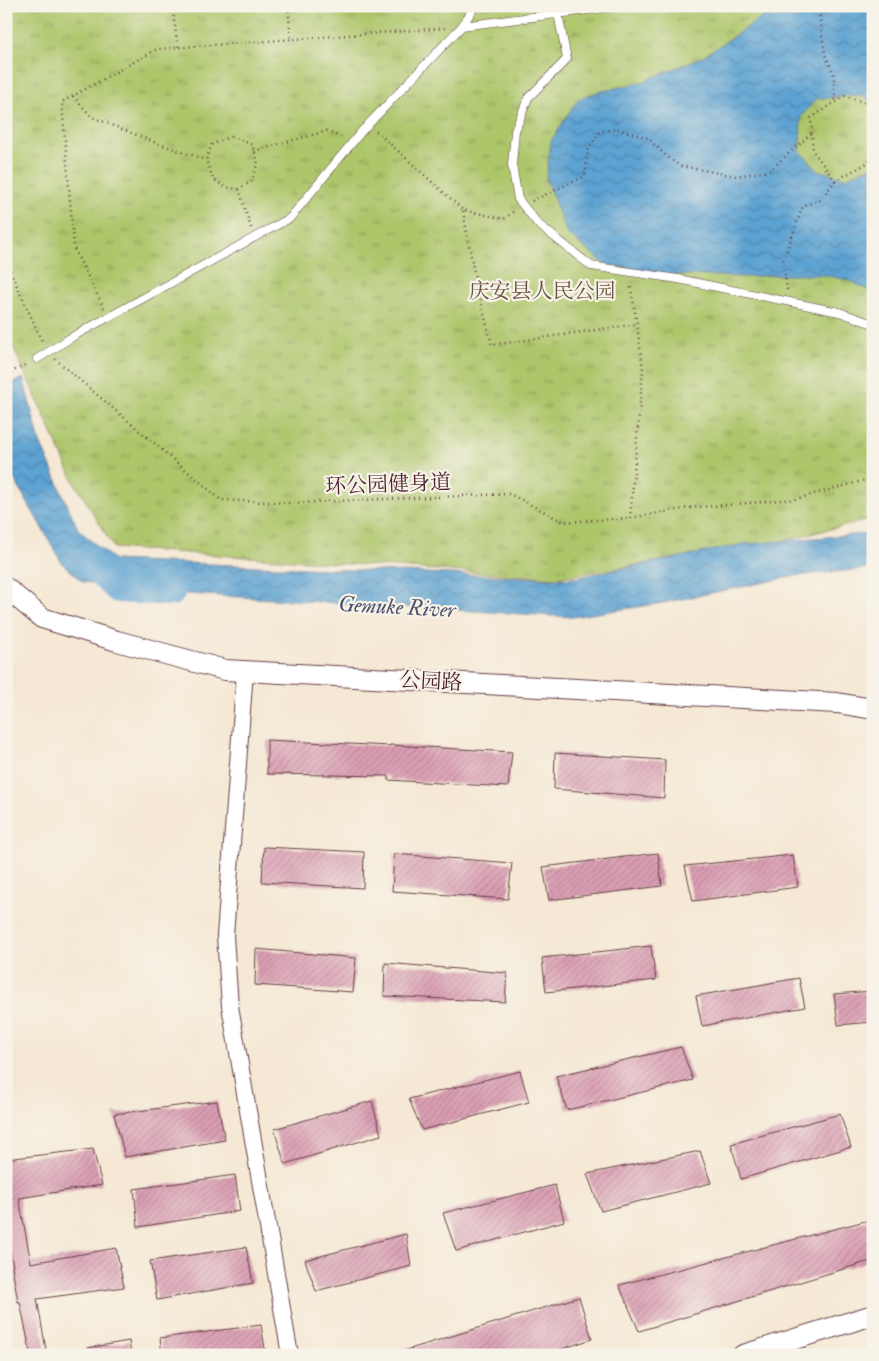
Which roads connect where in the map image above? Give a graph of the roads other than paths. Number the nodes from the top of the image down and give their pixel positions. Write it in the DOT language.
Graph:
graph roads {
  1 [pos="475,6"];
  2 [pos="619,6"];
  3 [pos="558,14"];
  4 [pos="462,26"];
  5 [pos="873,324"];
  6 [pos="37,359"];
  7 [pos="6,588"];
  8 [pos="245,671"];
  9 [pos="873,709"];
  10 [pos="873,1315"];
  11 [pos="290,1355"];
  12 [pos="743,1355"];
  1 -- 4 [label="lane"];
  2 -- 3 [label="lane"];
  3 -- 4 [label="lane"];
  3 -- 5 [label="lane"];
  4 -- 6 [label="lane"];
  7 -- 8 [label="street, 公园路"];
  8 -- 9 [label="street, 公园路"];
  8 -- 11 [label="street"];
  10 -- 12 [label="street"];
}
